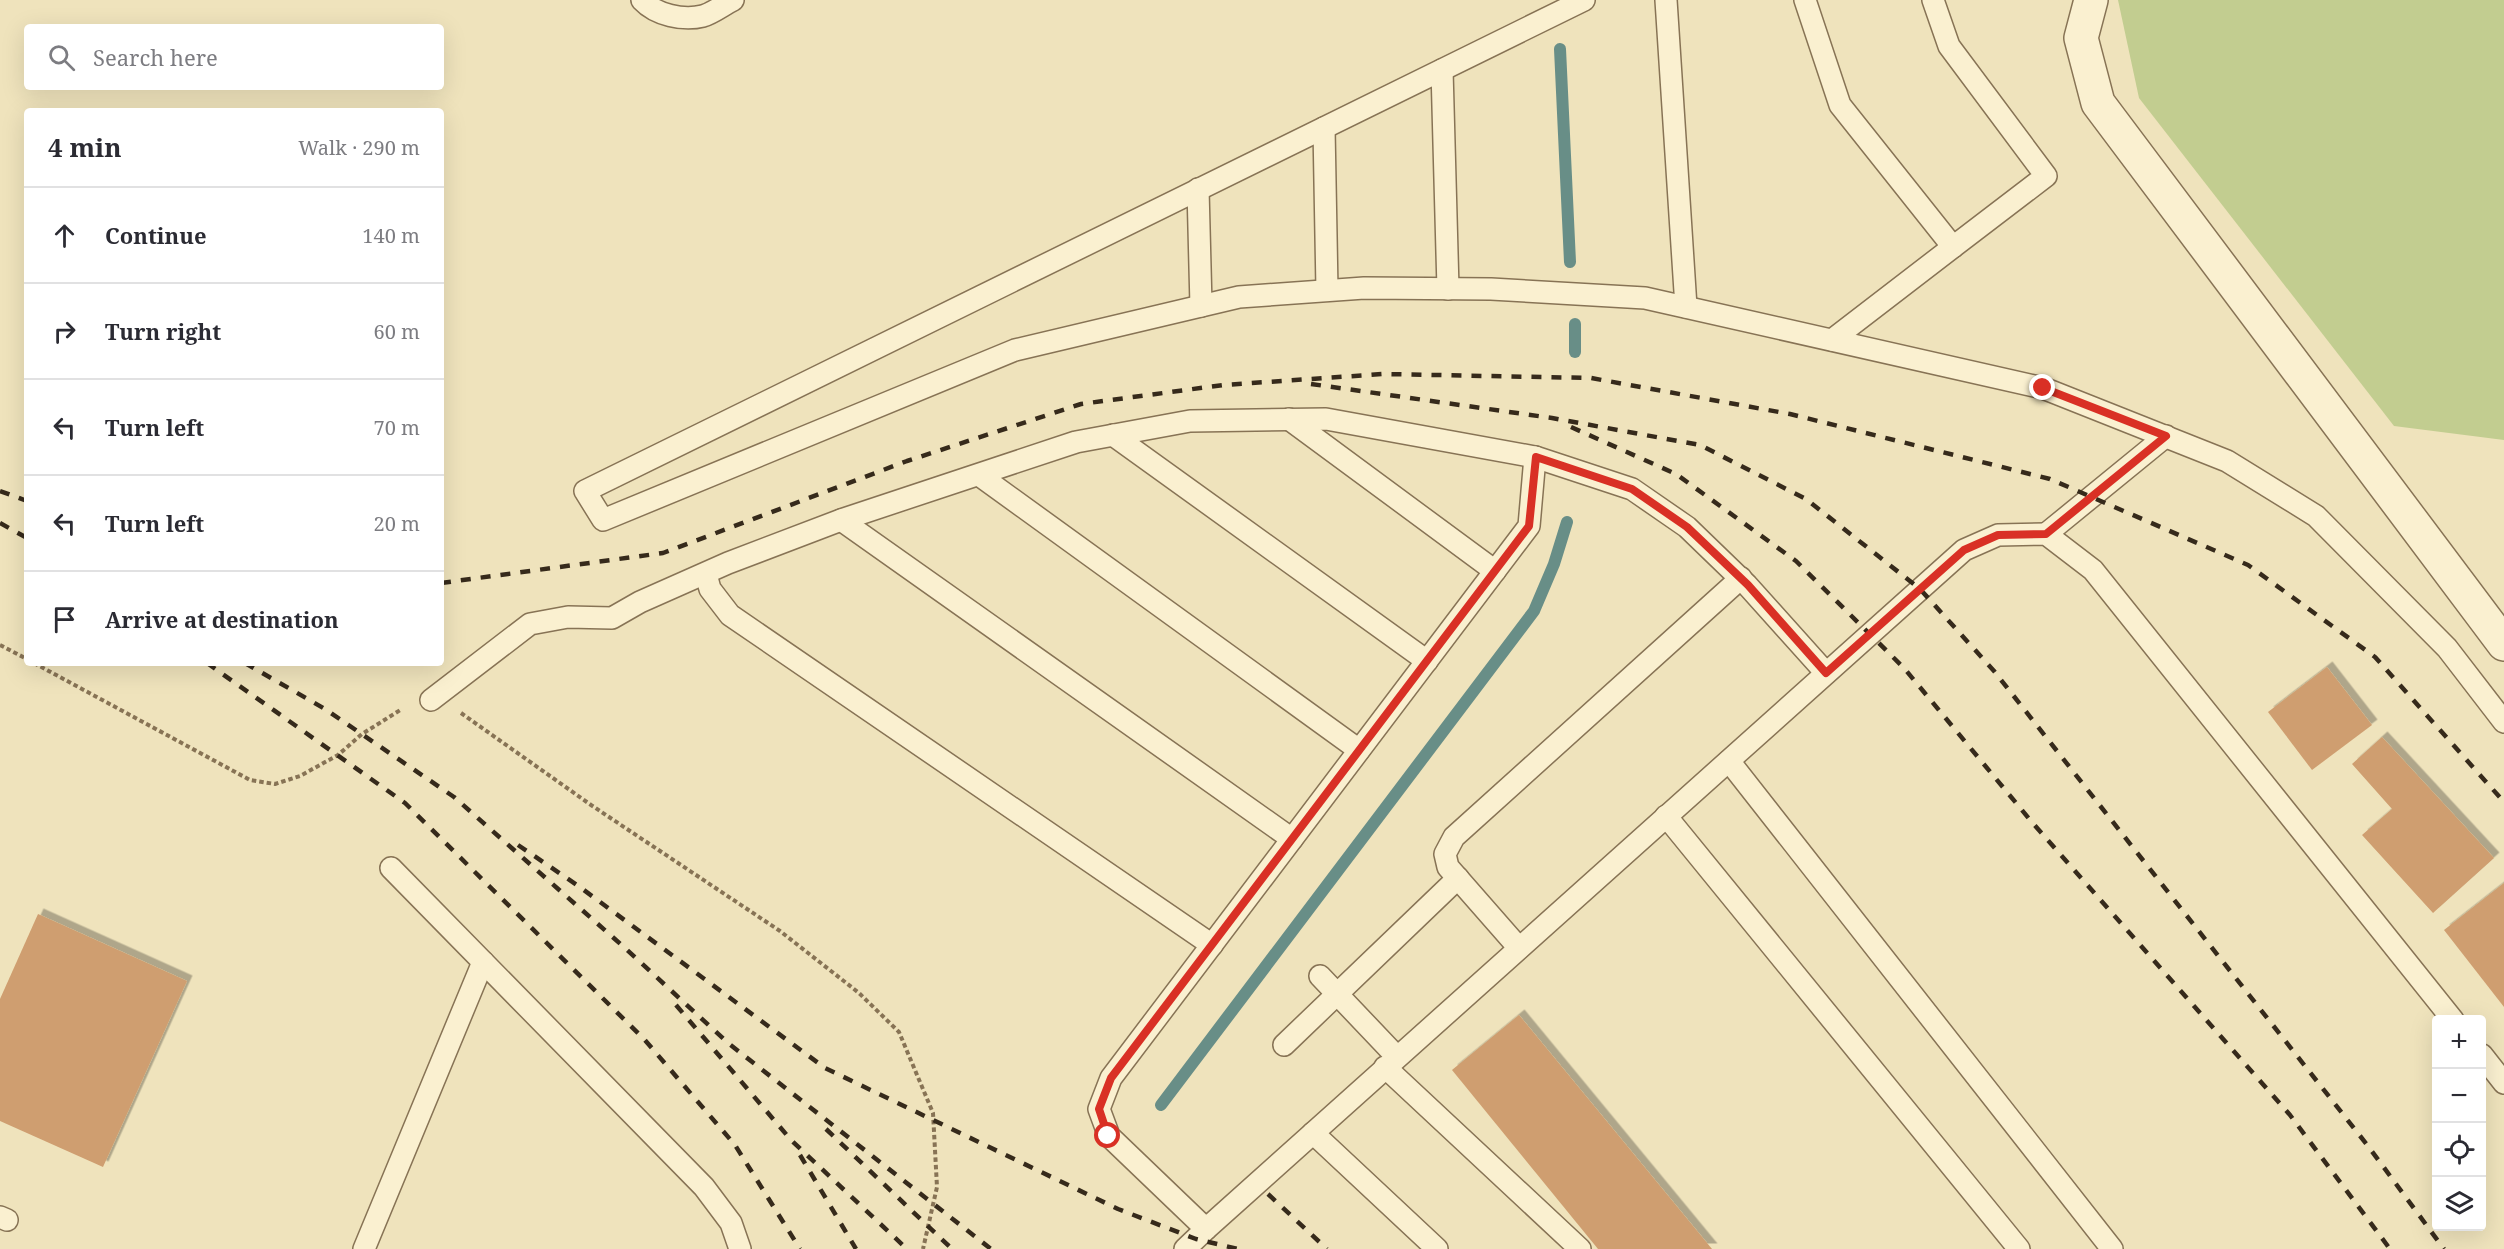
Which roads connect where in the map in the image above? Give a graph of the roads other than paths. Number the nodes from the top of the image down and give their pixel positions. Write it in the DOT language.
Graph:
graph roads {
  1 [pos="642,0"];
  2 [pos="732,0"];
  3 [pos="1584,0"];
  4 [pos="1666,0"];
  5 [pos="1805,0"];
  6 [pos="1933,0"];
  7 [pos="2091,0"];
  8 [pos="1442,70"];
  9 [pos="1324,128"];
  10 [pos="1198,189"];
  11 [pos="1953,247"];
  12 [pos="1448,289"];
  13 [pos="1327,290"];
  14 [pos="1202,306"];
  15 [pos="1686,307"];
  16 [pos="1832,340"];
  17 [pos="1289,419"];
  18 [pos="1113,435"];
  19 [pos="2166,436"];
  20 [pos="1536,457"];
  21 [pos="979,475"];
  22 [pos="841,520"];
  23 [pos="2046,534"];
  24 [pos="1495,571"];
  25 [pos="706,574"];
  26 [pos="1741,578"];
  27 [pos="2504,644"];
  28 [pos="1427,661"];
  29 [pos="1826,673"];
  30 [pos="431,700"];
  31 [pos="2504,722"];
  32 [pos="1359,750"];
  33 [pos="1729,761"];
  34 [pos="1666,816"];
  35 [pos="1292,839"];
  36 [pos="391,868"];
  37 [pos="1458,878"];
  38 [pos="1212,945"];
  39 [pos="1519,948"];
  40 [pos="483,962"];
  41 [pos="1320,976"];
  42 [pos="1338,994"];
  43 [pos="2449,1015"];
  44 [pos="1284,1045"];
  45 [pos="2486,1061"];
  46 [pos="1391,1062"];
  47 [pos="2504,1083"];
  48 [pos="1313,1133"];
  49 [pos="1206,1229"];
  50 [pos="364,1249"];
  51 [pos="740,1249"];
  52 [pos="1185,1249"];
  53 [pos="1437,1249"];
  54 [pos="1580,1249"];
  55 [pos="2019,1249"];
  56 [pos="2112,1249"];
  1 -- 2 [label="lane"];
  3 -- 8 [label="lane"];
  4 -- 15 [label="lane"];
  5 -- 11 [label="lane"];
  6 -- 11 [label="lane"];
  7 -- 27 [label="street"];
  8 -- 9 [label="lane"];
  8 -- 12 [label="lane"];
  9 -- 10 [label="lane"];
  9 -- 13 [label="lane"];
  10 -- 14 [label="lane"];
  10 -- 14 [label="lane"];
  11 -- 16 [label="lane"];
  12 -- 13 [label="lane"];
  12 -- 15 [label="lane"];
  13 -- 14 [label="lane"];
  15 -- 16 [label="lane"];
  16 -- 19 [label="lane"];
  17 -- 18 [label="lane"];
  17 -- 20 [label="lane"];
  17 -- 24 [label="lane"];
  18 -- 21 [label="lane"];
  18 -- 28 [label="lane"];
  19 -- 23 [label="lane"];
  19 -- 31 [label="lane"];
  20 -- 24 [label="lane"];
  20 -- 26 [label="lane"];
  21 -- 22 [label="lane"];
  21 -- 32 [label="lane"];
  22 -- 25 [label="lane"];
  22 -- 35 [label="lane"];
  23 -- 29 [label="lane"];
  23 -- 43 [label="lane"];
  24 -- 28 [label="lane"];
  25 -- 30 [label="lane"];
  25 -- 38 [label="lane"];
  26 -- 29 [label="lane"];
  26 -- 37 [label="lane"];
  28 -- 32 [label="lane"];
  29 -- 33 [label="lane"];
  32 -- 35 [label="lane"];
  33 -- 34 [label="lane"];
  33 -- 56 [label="lane"];
  34 -- 39 [label="lane"];
  34 -- 55 [label="lane"];
  35 -- 38 [label="lane"];
  36 -- 40 [label="lane"];
  37 -- 39 [label="lane"];
  37 -- 42 [label="lane"];
  38 -- 49 [label="lane"];
  39 -- 46 [label="lane"];
  40 -- 50 [label="lane"];
  40 -- 51 [label="lane"];
  41 -- 42 [label="lane"];
  42 -- 44 [label="lane"];
  42 -- 46 [label="lane"];
  45 -- 47 [label="lane"];
  46 -- 48 [label="lane"];
  46 -- 54 [label="lane"];
  48 -- 49 [label="lane"];
  48 -- 53 [label="lane"];
  49 -- 52 [label="lane"];
}
